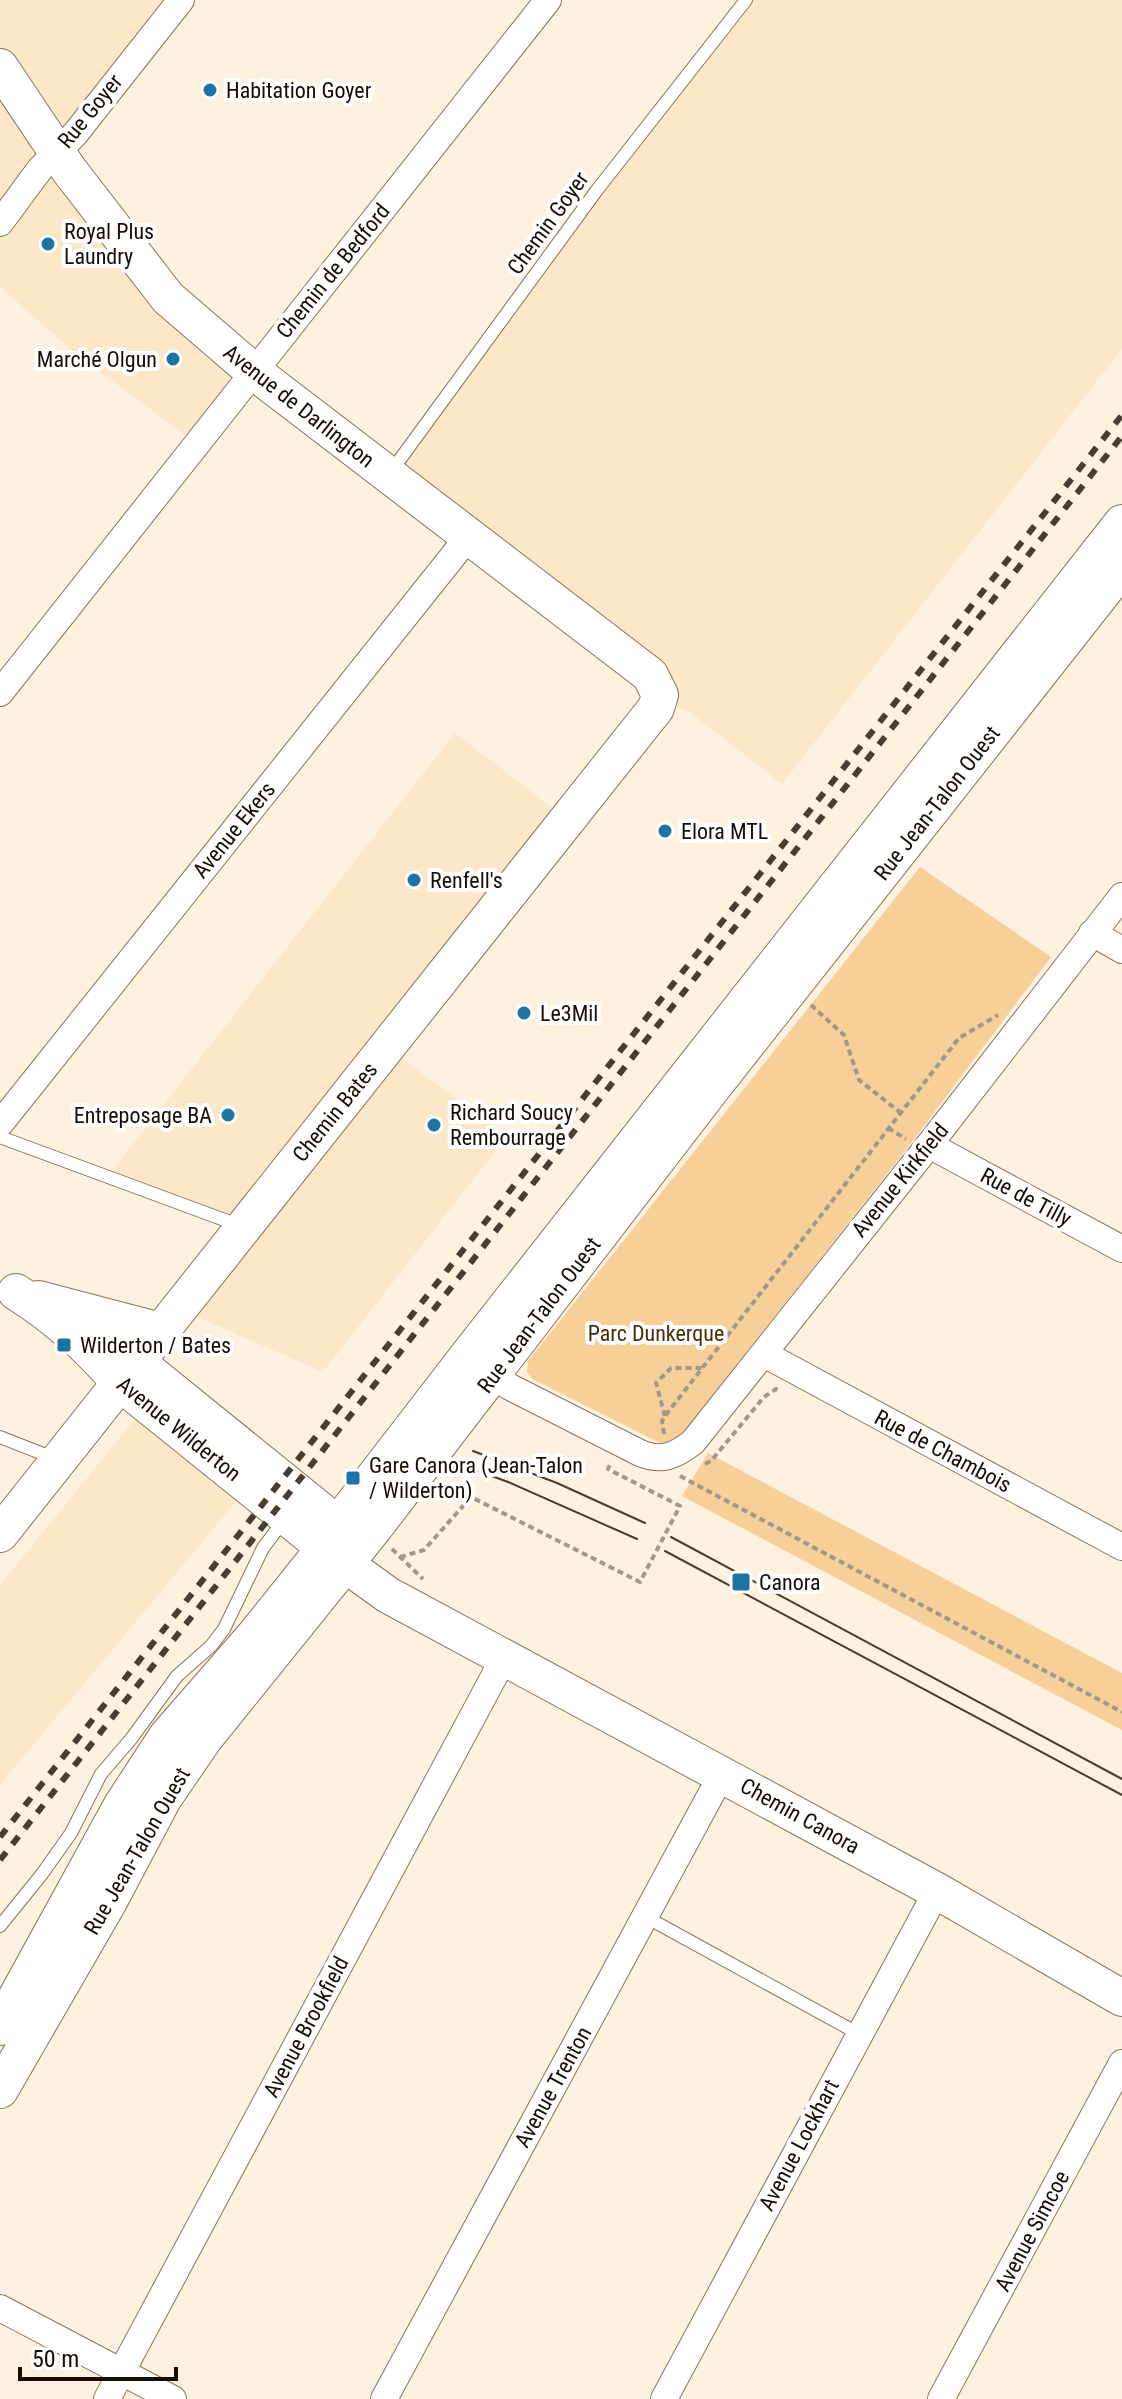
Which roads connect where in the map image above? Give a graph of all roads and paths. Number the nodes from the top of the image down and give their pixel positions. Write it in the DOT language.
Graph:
graph roads {
  1 [pos="181,0"];
  2 [pos="548,0"];
  3 [pos="746,0"];
  4 [pos="0,67"];
  5 [pos="57,153"];
  6 [pos="0,223"];
  7 [pos="253,371"];
  8 [pos="388,475"];
  9 [pos="1122,523"];
  10 [pos="469,536"];
  11 [pos="1122,568"];
  12 [pos="658,686"];
  13 [pos="0,693"];
  14 [pos="1122,896"];
  15 [pos="1092,933"];
  16 [pos="1122,950"];
  17 [pos="807,1001"];
  18 [pos="998,1015"];
  19 [pos="901,1113"];
  20 [pos="0,1124"];
  21 [pos="888,1128"];
  22 [pos="0,1137"];
  23 [pos="920,1144"];
  24 [pos="242,1227"];
  25 [pos="1122,1249"];
  26 [pos="8,1290"];
  27 [pos="160,1331"];
  28 [pos="764,1354"];
  29 [pos="480,1367"];
  30 [pos="704,1368"];
  31 [pos="129,1373"];
  32 [pos="784,1391"];
  33 [pos="665,1416"];
  34 [pos="0,1437"];
  35 [pos="614,1456"];
  36 [pos="59,1460"];
  37 [pos="676,1462"];
  38 [pos="702,1465"];
  39 [pos="287,1516"];
  40 [pos="0,1534"];
  41 [pos="351,1544"];
  42 [pos="661,1544"];
  43 [pos="668,1546"];
  44 [pos="1122,1547"];
  45 [pos="400,1557"];
  46 [pos="423,1579"];
  47 [pos="490,1648"];
  48 [pos="1122,1712"];
  49 [pos="722,1774"];
  50 [pos="937,1891"];
  51 [pos="646,1917"];
  52 [pos="0,1926"];
  53 [pos="1122,1998"];
  54 [pos="0,2027"];
  55 [pos="859,2034"];
  56 [pos="1122,2063"];
  57 [pos="0,2090"];
  58 [pos="0,2308"];
  59 [pos="121,2372"];
  60 [pos="107,2399"];
  61 [pos="173,2399"];
  62 [pos="384,2399"];
  63 [pos="664,2399"];
  64 [pos="941,2399"];
  1 -- 5 [label="street, Rue Goyer"];
  2 -- 7 [label="street, Chemin de Bedford"];
  3 -- 8 [label="lane, Chemin Goyer"];
  4 -- 5 [label="street, Avenue de Darlington"];
  5 -- 6 [label="street, Rue Goyer"];
  5 -- 7 [label="street, Avenue de Darlington"];
  7 -- 8 [label="street, Avenue de Darlington"];
  7 -- 13 [label="street, Chemin de Bedford"];
  8 -- 10 [label="street, Avenue de Darlington"];
  9 -- 29 [label="street, Rue Jean-Talon Ouest"];
  10 -- 12 [label="street, Avenue de Darlington"];
  10 -- 20 [label="street, Avenue Ekers"];
  11 -- 29 [label="street, Rue Jean-Talon Ouest"];
  12 -- 24 [label="street, Chemin Bates"];
  14 -- 15 [label="street, Avenue Kirkfield"];
  15 -- 16 [label="street"];
  15 -- 23 [label="street, Avenue Kirkfield"];
  17 -- 19 [label="path"];
  18 -- 19 [label="path"];
  19 -- 21 [label="path"];
  21 -- 23 [label="path"];
  21 -- 30 [label="path"];
  22 -- 24 [label="lane"];
  23 -- 25 [label="street, Rue de Tilly"];
  23 -- 28 [label="street, Avenue Kirkfield"];
  24 -- 27 [label="street, Chemin Bates"];
  26 -- 27 [label="street, Avenue Wilderton"];
  26 -- 31 [label="street, Avenue Wilderton"];
  27 -- 31 [label="street, Chemin Bates"];
  28 -- 37 [label="street, Avenue Kirkfield"];
  28 -- 44 [label="street, Rue de Chambois"];
  29 -- 37 [label="street"];
  29 -- 41 [label="street, Rue Jean-Talon Ouest"];
  30 -- 33 [label="path"];
  30 -- 33 [label="path"];
  31 -- 36 [label="street, Chemin Bates"];
  31 -- 39 [label="street, Avenue Wilderton"];
  31 -- 41 [label="street, Avenue Wilderton"];
  32 -- 38 [label="path"];
  33 -- 37 [label="path"];
  34 -- 36 [label="lane"];
  35 -- 42 [label="path"];
  36 -- 40 [label="street, Chemin Bates"];
  37 -- 48 [label="path"];
  39 -- 41 [label="street, Avenue Wilderton"];
  39 -- 52 [label="lane"];
  41 -- 45 [label="path"];
  41 -- 47 [label="street, Chemin Canora"];
  41 -- 54 [label="street, Rue Jean-Talon Ouest"];
  41 -- 57 [label="street, Rue Jean-Talon Ouest"];
  42 -- 43 [label="path"];
  42 -- 45 [label="path"];
  45 -- 46 [label="path"];
  47 -- 49 [label="street, Chemin Canora"];
  47 -- 59 [label="street, Avenue Brookfield"];
  49 -- 50 [label="street, Chemin Canora"];
  49 -- 51 [label="street, Avenue Trenton"];
  50 -- 53 [label="street, Chemin Canora"];
  50 -- 55 [label="street, Avenue Lockhart"];
  51 -- 55 [label="lane"];
  51 -- 62 [label="street, Avenue Trenton"];
  55 -- 63 [label="street, Avenue Lockhart"];
  56 -- 64 [label="street, Avenue Simcoe"];
  58 -- 59 [label="street"];
  59 -- 60 [label="street, Avenue Brookfield"];
  59 -- 61 [label="street"];
}
